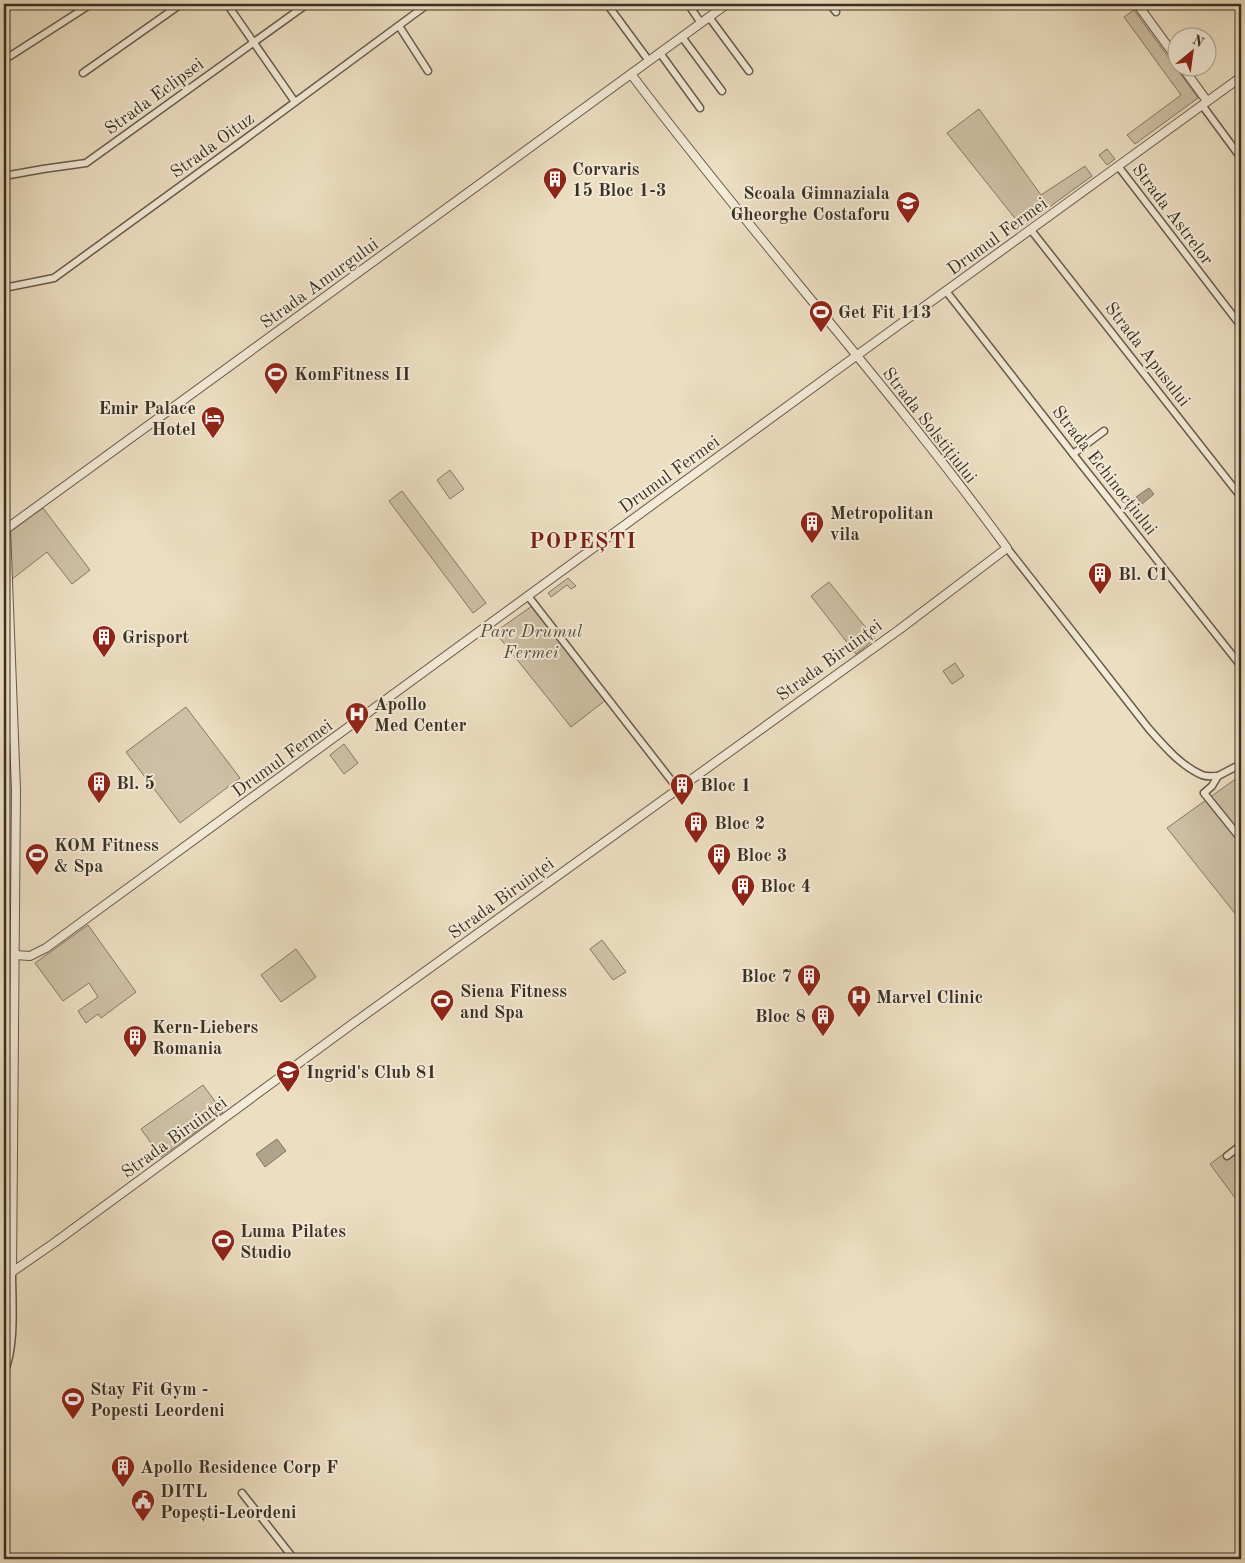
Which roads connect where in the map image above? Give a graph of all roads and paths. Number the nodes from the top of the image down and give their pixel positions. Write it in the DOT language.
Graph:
graph roads {
  1 [pos="91,4"];
  2 [pos="181,4"];
  3 [pos="227,4"];
  4 [pos="307,4"];
  5 [pos="428,4"];
  6 [pos="607,4"];
  7 [pos="688,4"];
  8 [pos="727,4"];
  9 [pos="830,4"];
  10 [pos="1137,4"];
  11 [pos="836,12"];
  12 [pos="709,17"];
  13 [pos="701,22"];
  14 [pos="399,26"];
  15 [pos="682,37"];
  16 [pos="254,42"];
  17 [pos="1168,46"];
  18 [pos="660,53"];
  19 [pos="4,60"];
  20 [pos="648,61"];
  21 [pos="428,71"];
  22 [pos="749,71"];
  23 [pos="84,73"];
  24 [pos="631,74"];
  25 [pos="1241,77"];
  26 [pos="1189,78"];
  27 [pos="722,92"];
  28 [pos="295,102"];
  29 [pos="1205,103"];
  30 [pos="700,108"];
  31 [pos="1241,158"];
  32 [pos="1118,166"];
  33 [pos="4,176"];
  34 [pos="1031,230"];
  35 [pos="4,288"];
  36 [pos="946,291"];
  37 [pos="1241,326"];
  38 [pos="856,356"];
  39 [pos="1104,431"];
  40 [pos="1073,454"];
  41 [pos="1241,497"];
  42 [pos="4,515"];
  43 [pos="6,529"];
  44 [pos="1007,548"];
  45 [pos="6,595"];
  46 [pos="528,596"];
  47 [pos="1241,666"];
  48 [pos="1241,764"];
  49 [pos="1218,776"];
  50 [pos="678,789"];
  51 [pos="1241,839"];
  52 [pos="15,955"];
  53 [pos="1241,1145"];
  54 [pos="1227,1156"];
  55 [pos="12,1272"];
  56 [pos="4,1374"];
  57 [pos="242,1493"];
  58 [pos="294,1559"];
  1 -- 19 [label="street"];
  2 -- 23 [label="street"];
  3 -- 16 [label="street"];
  4 -- 16 [label="street, Strada Eclipsei"];
  5 -- 14 [label="street, Strada Oituz"];
  6 -- 20 [label="street"];
  7 -- 13 [label="street"];
  8 -- 12 [label="street, Strada Amurgului"];
  9 -- 11 [label="street"];
  10 -- 17 [label="street"];
  12 -- 13 [label="street, Strada Amurgului"];
  12 -- 22 [label="street"];
  13 -- 15 [label="street, Strada Amurgului"];
  14 -- 21 [label="street"];
  14 -- 28 [label="street, Strada Oituz"];
  15 -- 18 [label="street, Strada Amurgului"];
  15 -- 27 [label="street"];
  16 -- 28 [label="street"];
  16 -- 33 [label="street, Strada Eclipsei"];
  18 -- 20 [label="street, Strada Amurgului"];
  18 -- 30 [label="street"];
  20 -- 24 [label="street, Strada Amurgului"];
  24 -- 38 [label="street, Strada Solstițiului"];
  24 -- 43 [label="street, Strada Amurgului"];
  25 -- 29 [label="street, Drumul Fermei"];
  26 -- 29 [label="street"];
  28 -- 35 [label="street, Strada Oituz"];
  29 -- 31 [label="street"];
  29 -- 32 [label="street, Drumul Fermei"];
  32 -- 34 [label="street, Drumul Fermei"];
  32 -- 37 [label="street, Strada Astrelor"];
  34 -- 36 [label="street, Drumul Fermei"];
  34 -- 41 [label="street, Strada Apusului"];
  36 -- 38 [label="street, Drumul Fermei"];
  36 -- 40 [label="street, Strada Echinocțiului"];
  38 -- 44 [label="street, Strada Solstițiului"];
  38 -- 46 [label="street, Drumul Fermei"];
  39 -- 40 [label="street"];
  40 -- 47 [label="street, Strada Echinocțiului"];
  42 -- 43 [label="street"];
  43 -- 45 [label="street"];
  44 -- 49 [label="street, Strada Solstițiului"];
  44 -- 50 [label="street, Strada Biruinței"];
  45 -- 52 [label="street"];
  46 -- 50 [label="street"];
  46 -- 52 [label="street, Drumul Fermei"];
  48 -- 49 [label="street"];
  49 -- 51 [label="street"];
  50 -- 55 [label="street, Strada Biruinței"];
  52 -- 55 [label="street"];
  53 -- 54 [label="street"];
  55 -- 56 [label="street"];
  57 -- 58 [label="street"];
}
